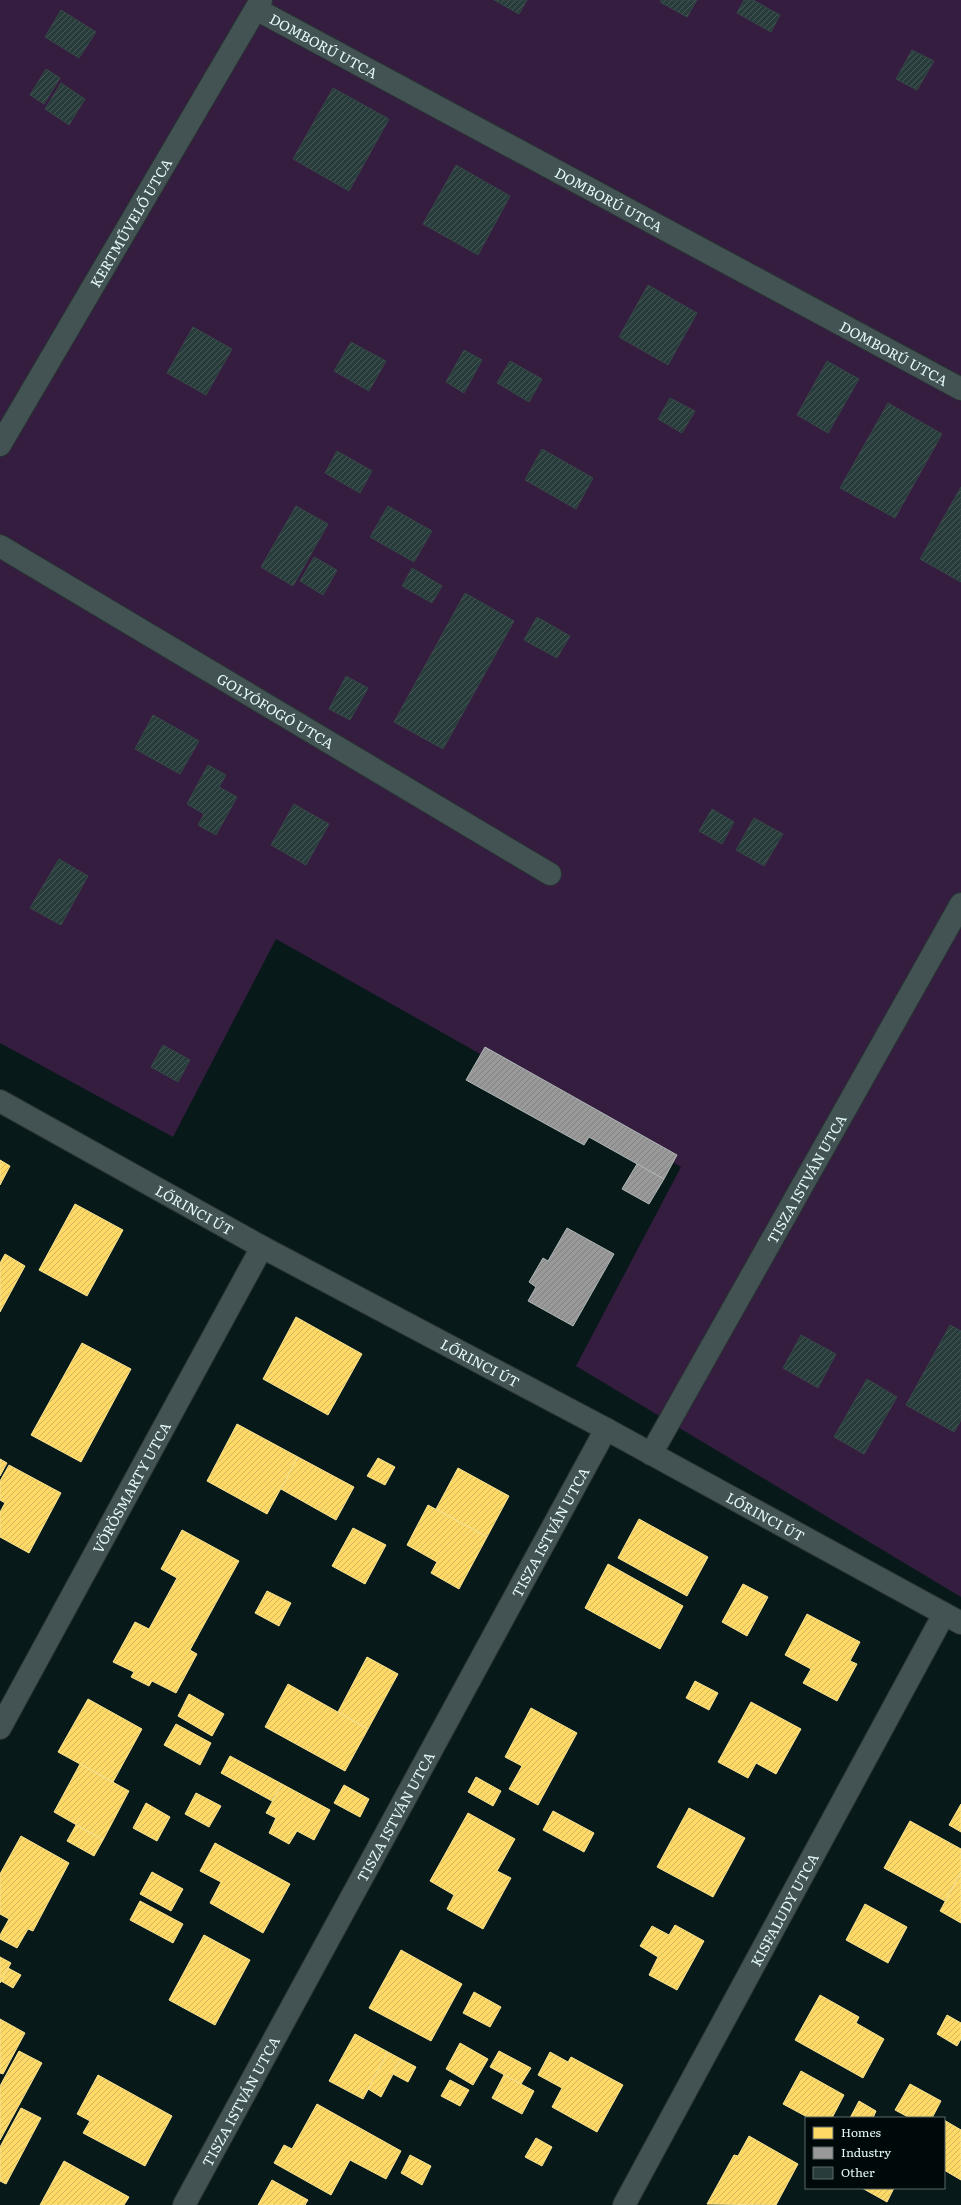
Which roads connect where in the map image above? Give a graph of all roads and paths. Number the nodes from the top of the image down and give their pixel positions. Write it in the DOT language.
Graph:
graph roads {
  1 [pos="259,4"];
  2 [pos="961,389"];
  3 [pos="0,445"];
  4 [pos="0,546"];
  5 [pos="550,874"];
  6 [pos="961,904"];
  7 [pos="0,1101"];
  8 [pos="262,1247"];
  9 [pos="606,1429"];
  10 [pos="651,1454"];
  11 [pos="953,1619"];
  12 [pos="0,1728"];
  13 [pos="184,2205"];
  14 [pos="624,2205"];
  1 -- 2 [label="street, DOMBORÚ UTCA"];
  1 -- 3 [label="street, KERTMŰVELŐ UTCA"];
  4 -- 5 [label="street, GOLYÓFOGÓ UTCA"];
  6 -- 10 [label="street, TISZA ISTVÁN UTCA"];
  7 -- 8 [label="street, LŐRINCI ÚT"];
  8 -- 9 [label="street, LŐRINCI ÚT"];
  8 -- 12 [label="street, VÖRÖSMARTY UTCA"];
  9 -- 10 [label="street, LŐRINCI ÚT"];
  9 -- 13 [label="street, TISZA ISTVÁN UTCA"];
  10 -- 11 [label="street, LŐRINCI ÚT"];
  11 -- 14 [label="street, KISFALUDY UTCA"];
}
